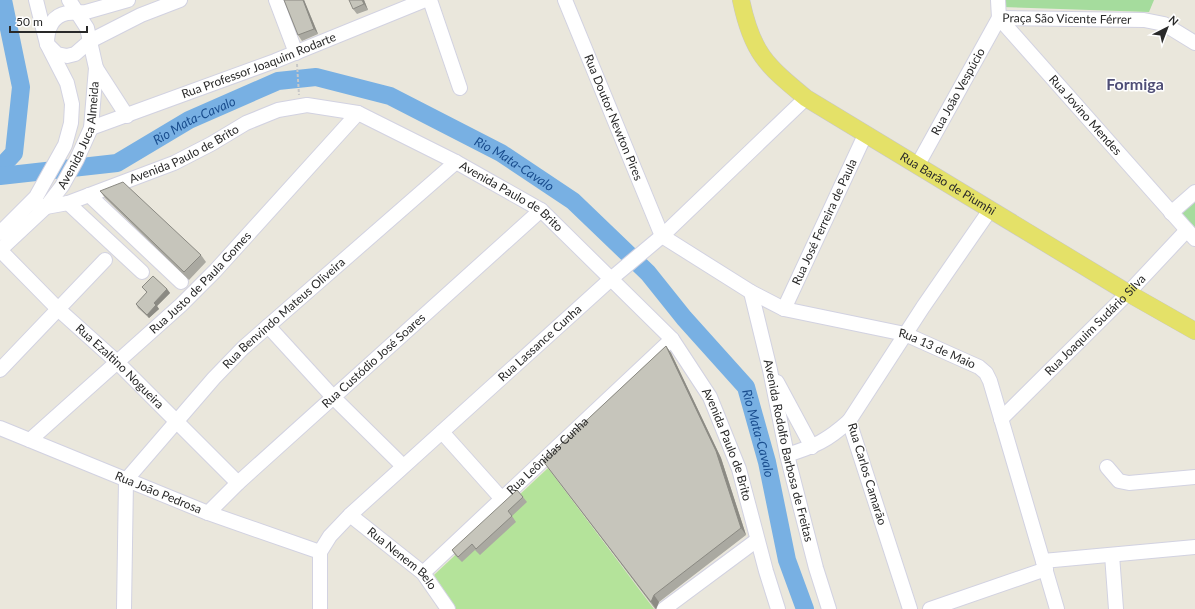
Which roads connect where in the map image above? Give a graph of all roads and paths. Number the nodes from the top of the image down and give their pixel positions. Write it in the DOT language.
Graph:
graph roads {
  1 [pos="36,0"];
  2 [pos="69,0"];
  3 [pos="128,0"];
  4 [pos="137,0"];
  5 [pos="180,0"];
  6 [pos="276,0"];
  7 [pos="425,0"];
  8 [pos="430,0"];
  9 [pos="565,0"];
  10 [pos="741,0"];
  11 [pos="998,0"];
  12 [pos="78,14"];
  13 [pos="141,15"];
  14 [pos="999,18"];
  15 [pos="90,41"];
  16 [pos="1195,43"];
  17 [pos="48,44"];
  18 [pos="296,53"];
  19 [pos="297,67"];
  20 [pos="96,68"];
  21 [pos="460,88"];
  22 [pos="299,94"];
  23 [pos="806,98"];
  24 [pos="358,113"];
  25 [pos="127,116"];
  26 [pos="90,130"];
  27 [pos="866,135"];
  28 [pos="456,162"];
  29 [pos="917,166"];
  30 [pos="1195,192"];
  31 [pos="89,195"];
  32 [pos="34,200"];
  33 [pos="68,203"];
  34 [pos="46,207"];
  35 [pos="541,210"];
  36 [pos="990,210"];
  37 [pos="1171,213"];
  38 [pos="0,233"];
  39 [pos="1191,235"];
  40 [pos="657,240"];
  41 [pos="0,250"];
  42 [pos="105,260"];
  43 [pos="142,272"];
  44 [pos="612,278"];
  45 [pos="181,282"];
  46 [pos="751,292"];
  47 [pos="1128,293"];
  48 [pos="58,309"];
  49 [pos="784,309"];
  50 [pos="268,326"];
  51 [pos="1195,331"];
  52 [pos="905,334"];
  53 [pos="672,339"];
  54 [pos="117,362"];
  55 [pos="0,370"];
  56 [pos="770,370"];
  57 [pos="333,397"];
  58 [pos="1001,419"];
  59 [pos="176,421"];
  60 [pos="849,421"];
  61 [pos="0,428"];
  62 [pos="442,432"];
  63 [pos="30,440"];
  64 [pos="812,447"];
  65 [pos="787,455"];
  66 [pos="403,466"];
  67 [pos="1107,467"];
  68 [pos="1195,477"];
  69 [pos="126,480"];
  70 [pos="238,483"];
  71 [pos="502,499"];
  72 [pos="208,513"];
  73 [pos="350,515"];
  74 [pos="757,540"];
  75 [pos="1195,547"];
  76 [pos="320,552"];
  77 [pos="1112,555"];
  78 [pos="1044,565"];
  79 [pos="423,573"];
  80 [pos="124,609"];
  81 [pos="320,609"];
  82 [pos="448,609"];
  83 [pos="664,609"];
  84 [pos="778,609"];
  85 [pos="829,609"];
  86 [pos="910,609"];
  87 [pos="930,609"];
  88 [pos="1057,609"];
  89 [pos="1116,609"];
  1 -- 17 [label="street, Avenida Juca Almeida"];
  2 -- 12 [label="street, Avenida Juca Almeida"];
  3 -- 12 [label="street"];
  4 -- 13 [label="street"];
  5 -- 13 [label="street"];
  6 -- 18 [label="street"];
  7 -- 18 [label="street, Rua Professor Joaquim Rodarte"];
  8 -- 21 [label="street"];
  9 -- 40 [label="street, Rua Doutor Newton Pires"];
  10 -- 23 [label="main road, Rua Barão de Piumhi"];
  11 -- 14 [label="street, Praça São Vicente Férrer"];
  12 -- 15 [label="street, Avenida Juca Almeida"];
  12 -- 17 [label="street"];
  13 -- 15 [label="street"];
  14 -- 16 [label="street, Praça São Vicente Férrer"];
  14 -- 29 [label="street, Rua João Vespúcio"];
  14 -- 37 [label="street, Rua Jovino Mendes"];
  15 -- 17 [label="street"];
  15 -- 20 [label="street, Avenida Juca Almeida"];
  17 -- 32 [label="street, Avenida Juca Almeida"];
  18 -- 25 [label="street, Rua Professor Joaquim Rodarte"];
  19 -- 22 [label="path"];
  20 -- 25 [label="street"];
  20 -- 26 [label="street, Avenida Juca Almeida"];
  23 -- 27 [label="main road, Rua Barão de Piumhi"];
  23 -- 40 [label="street, Rua Lassance Cunha"];
  24 -- 28 [label="street, Avenida Paulo de Brito"];
  24 -- 31 [label="street, Avenida Paulo de Brito"];
  24 -- 54 [label="street, Rua Justo de Paula Gomes"];
  25 -- 26 [label="street, Rua Professor Joaquim Rodarte"];
  26 -- 34 [label="street, Avenida Juca Almeida"];
  27 -- 29 [label="main road, Rua Barão de Piumhi"];
  27 -- 49 [label="street, Rua José Ferreira de Paula"];
  28 -- 35 [label="street, Avenida Paulo de Brito"];
  28 -- 50 [label="street, Rua Benvindo Mateus Oliveira"];
  29 -- 36 [label="main road, Rua Barão de Piumhi"];
  30 -- 37 [label="street"];
  31 -- 33 [label="street, Avenida Paulo de Brito"];
  31 -- 45 [label="street"];
  32 -- 34 [label="street"];
  32 -- 38 [label="street, Avenida Juca Almeida"];
  33 -- 34 [label="street, Avenida Paulo de Brito"];
  33 -- 43 [label="street"];
  34 -- 41 [label="street, Avenida Juca Almeida"];
  35 -- 44 [label="street, Avenida Paulo de Brito"];
  35 -- 57 [label="street, Rua Custódio José Soares"];
  36 -- 47 [label="main road, Rua Barão de Piumhi"];
  36 -- 52 [label="street, Rua Carlos Camarão"];
  37 -- 39 [label="street, Rua Jovino Mendes"];
  39 -- 47 [label="street, Rua Joaquim Sudário Silva"];
  40 -- 44 [label="street, Rua Lassance Cunha"];
  40 -- 46 [label="street, Rua 13 de Maio"];
  41 -- 48 [label="street, Rua Ezaltino Nogueira"];
  42 -- 48 [label="street"];
  44 -- 53 [label="street, Avenida Paulo de Brito"];
  44 -- 62 [label="street, Rua Lassance Cunha"];
  46 -- 49 [label="street, Rua 13 de Maio"];
  46 -- 56 [label="street, Avenida Rodolfo Barbosa de Freitas"];
  47 -- 51 [label="main road, Rua Barão de Piumhi"];
  47 -- 58 [label="street, Rua Joaquim Sudário Silva"];
  48 -- 54 [label="street, Rua Ezaltino Nogueira"];
  48 -- 55 [label="street"];
  49 -- 52 [label="street, Rua 13 de Maio"];
  50 -- 57 [label="street"];
  50 -- 59 [label="street, Rua Benvindo Mateus Oliveira"];
  52 -- 58 [label="street, Rua 13 de Maio"];
  52 -- 60 [label="street, Rua Carlos Camarão"];
  53 -- 71 [label="street, Rua Leônidas Cunha"];
  53 -- 74 [label="street, Avenida Paulo de Brito"];
  54 -- 59 [label="street, Rua Ezaltino Nogueira"];
  54 -- 63 [label="street, Rua Justo de Paula Gomes"];
  56 -- 64 [label="street"];
  56 -- 65 [label="street, Avenida Rodolfo Barbosa de Freitas"];
  57 -- 66 [label="street"];
  57 -- 70 [label="street, Rua Custódio José Soares"];
  58 -- 78 [label="street, Rua 13 de Maio"];
  59 -- 69 [label="street, Rua Benvindo Mateus Oliveira"];
  59 -- 70 [label="street, Rua Ezaltino Nogueira"];
  60 -- 64 [label="street"];
  60 -- 86 [label="street, Rua Carlos Camarão"];
  61 -- 63 [label="street, Rua João Pedrosa"];
  62 -- 66 [label="street, Rua Lassance Cunha"];
  62 -- 71 [label="street"];
  63 -- 69 [label="street, Rua João Pedrosa"];
  64 -- 65 [label="street"];
  65 -- 85 [label="street, Avenida Rodolfo Barbosa de Freitas"];
  66 -- 73 [label="street, Rua Lassance Cunha"];
  67 -- 68 [label="street"];
  69 -- 72 [label="street, Rua João Pedrosa"];
  69 -- 80 [label="street"];
  70 -- 72 [label="street, Rua Custódio José Soares"];
  71 -- 79 [label="street, Rua Leônidas Cunha"];
  72 -- 76 [label="street, Rua João Pedrosa"];
  73 -- 76 [label="street, Rua Lassance Cunha"];
  73 -- 79 [label="street, Rua Nenem Belo"];
  74 -- 83 [label="street"];
  74 -- 84 [label="street, Avenida Paulo de Brito"];
  75 -- 77 [label="street"];
  76 -- 81 [label="street"];
  77 -- 78 [label="street"];
  77 -- 89 [label="street"];
  78 -- 87 [label="street"];
  78 -- 88 [label="street, Rua 13 de Maio"];
  79 -- 82 [label="street, Rua Nenem Belo"];
}
